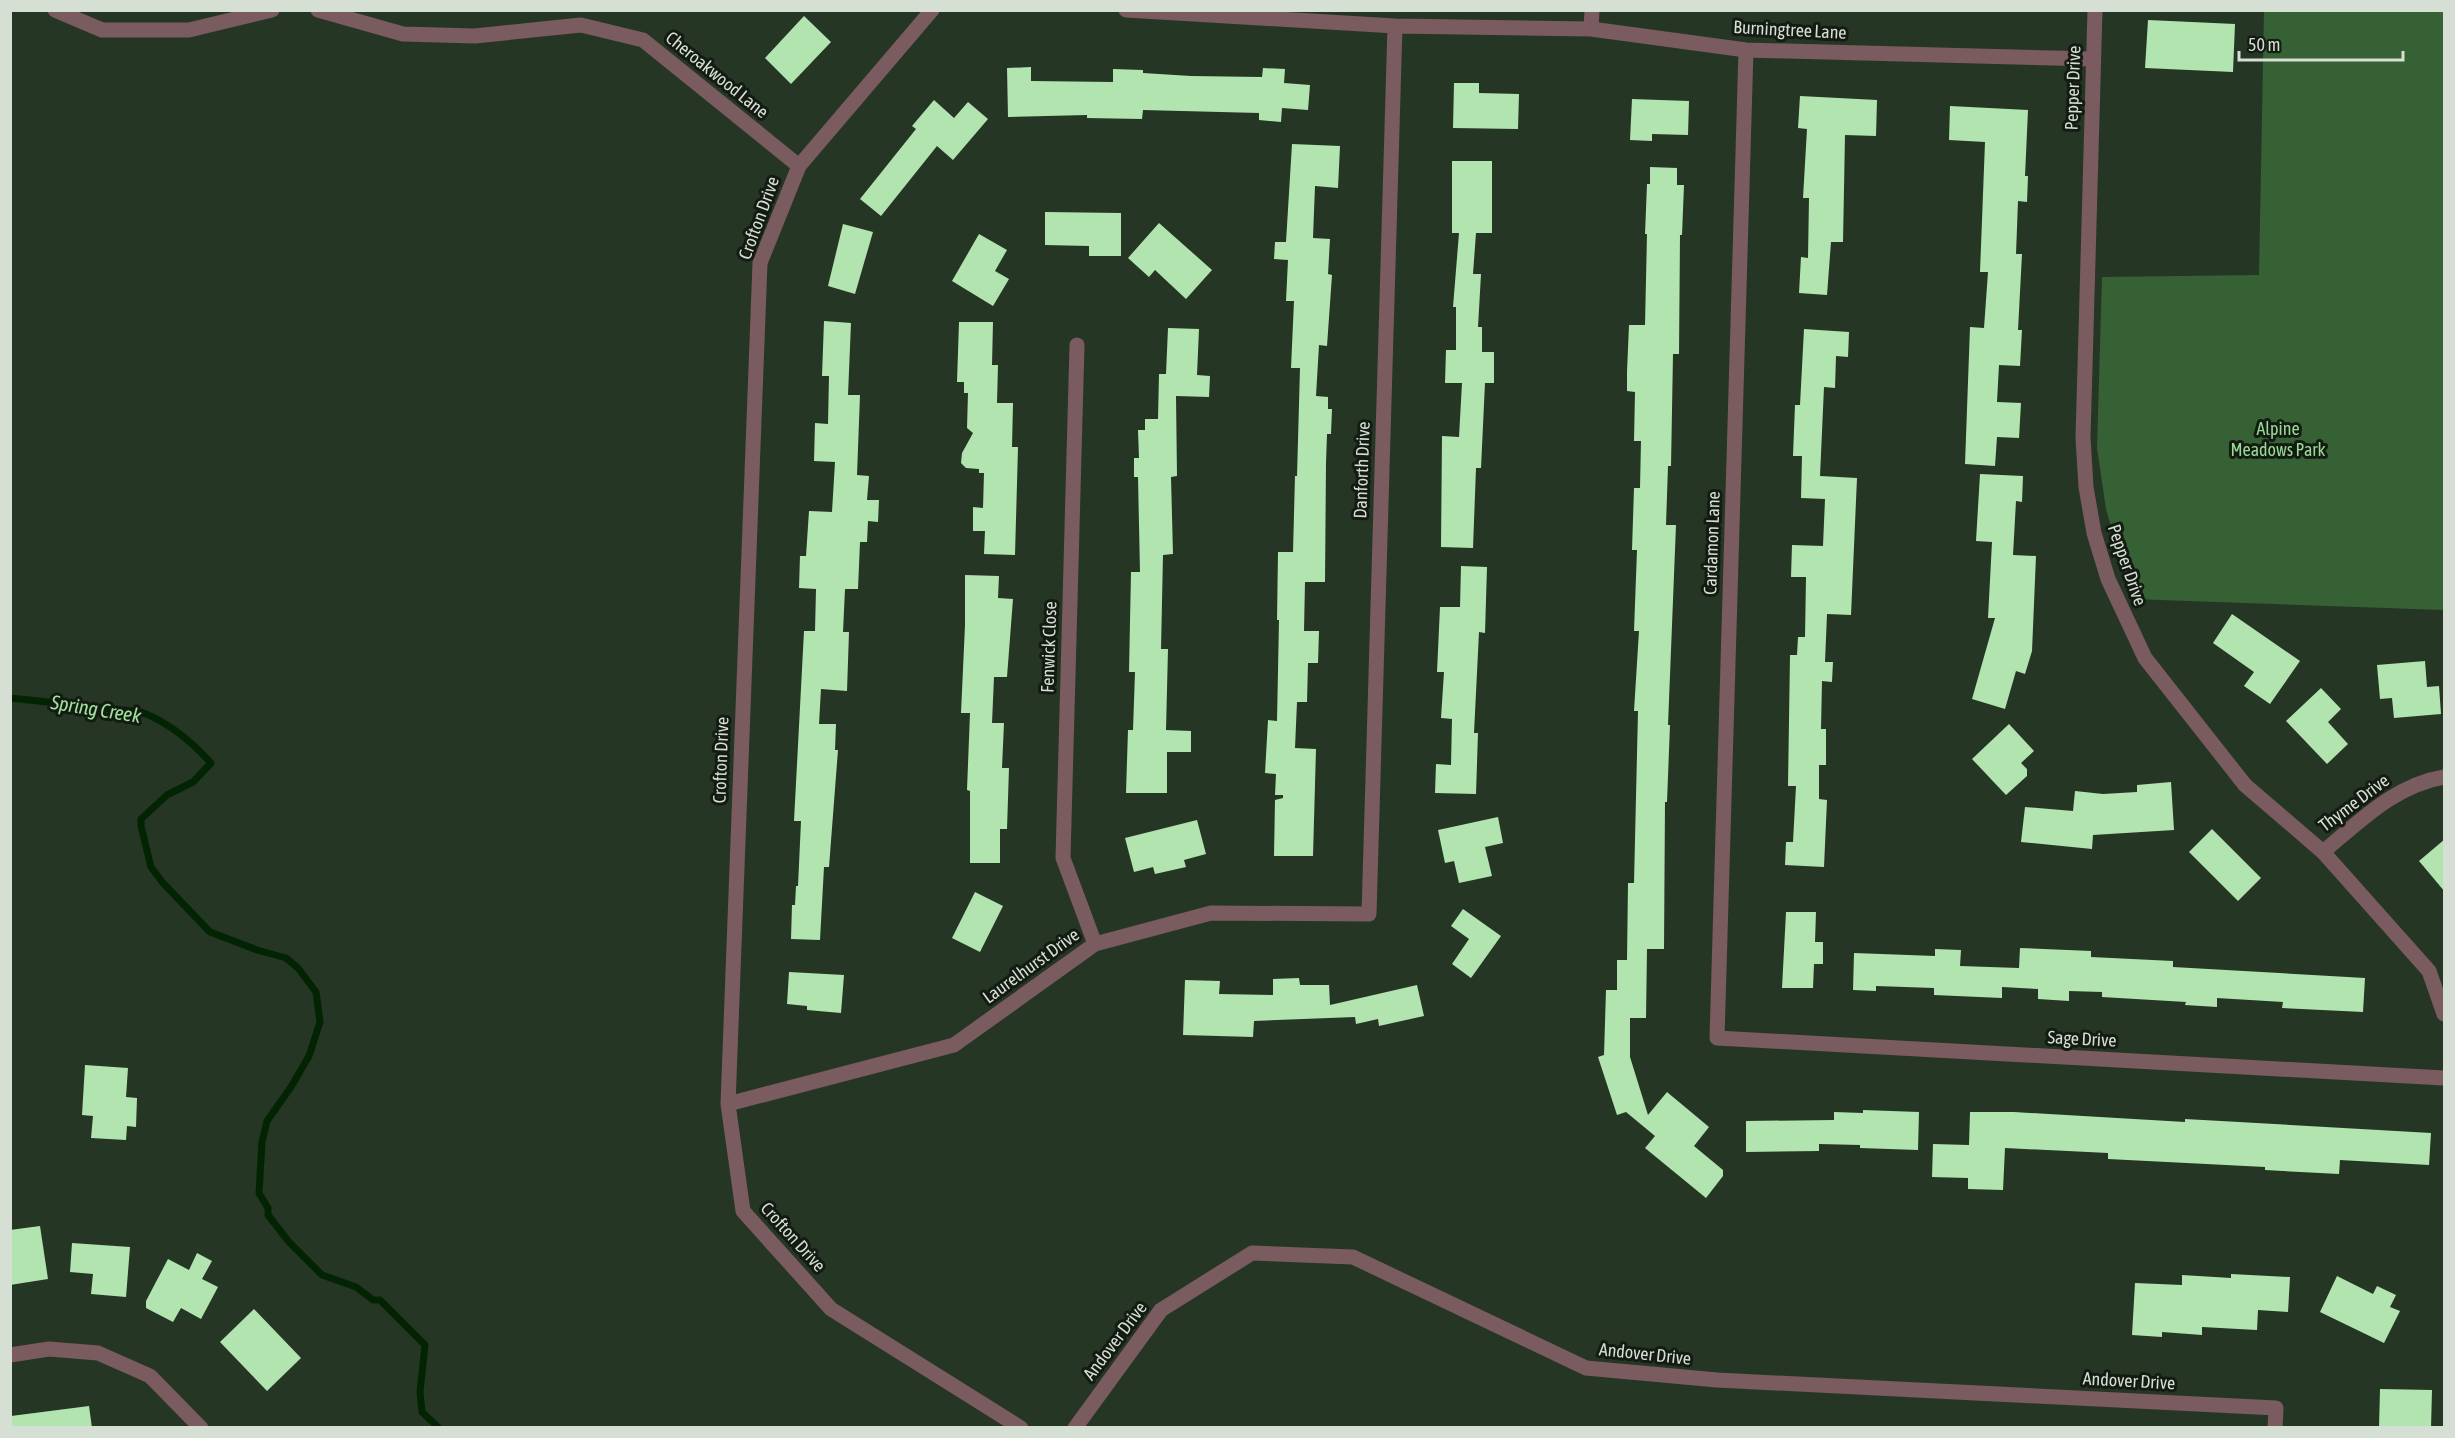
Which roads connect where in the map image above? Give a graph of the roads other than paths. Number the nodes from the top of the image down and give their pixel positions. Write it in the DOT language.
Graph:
graph roads {
  1 [pos="55,10"];
  2 [pos="272,10"];
  3 [pos="318,10"];
  4 [pos="932,10"];
  5 [pos="1126,10"];
  6 [pos="1592,10"];
  7 [pos="2095,10"];
  8 [pos="1234,14"];
  9 [pos="1395,26"];
  10 [pos="1591,29"];
  11 [pos="1746,50"];
  12 [pos="2093,59"];
  13 [pos="799,166"];
  14 [pos="1077,345"];
  15 [pos="2445,777"];
  16 [pos="2323,852"];
  17 [pos="1369,914"];
  18 [pos="1095,944"];
  19 [pos="2445,1014"];
  20 [pos="1717,1038"];
  21 [pos="2445,1078"];
  22 [pos="728,1104"];
  23 [pos="10,1355"];
  24 [pos="201,1428"];
  25 [pos="1021,1428"];
  26 [pos="1075,1428"];
  27 [pos="2275,1428"];
  1 -- 2 [label="street"];
  3 -- 13 [label="street, Cheroakwood Lane"];
  4 -- 13 [label="street, Crofton Drive"];
  5 -- 8 [label="street, Burningtree Lane"];
  6 -- 10 [label="street"];
  7 -- 12 [label="street, Pepper Drive"];
  8 -- 9 [label="street, Burningtree Lane"];
  9 -- 10 [label="street, Burningtree Lane"];
  9 -- 17 [label="street, Danforth Drive"];
  10 -- 11 [label="street, Burningtree Lane"];
  11 -- 12 [label="street, Burningtree Lane"];
  11 -- 20 [label="street, Cardamon Lane"];
  12 -- 16 [label="street, Pepper Drive"];
  13 -- 22 [label="street, Crofton Drive"];
  14 -- 18 [label="street, Fenwick Close"];
  15 -- 16 [label="street, Thyme Drive"];
  16 -- 19 [label="street, Pepper Drive"];
  17 -- 18 [label="street, Laurelhurst Drive"];
  18 -- 22 [label="street, Laurelhurst Drive"];
  20 -- 21 [label="street, Sage Drive"];
  22 -- 25 [label="street, Crofton Drive"];
  23 -- 24 [label="street"];
  26 -- 27 [label="street, Andover Drive"];
}
